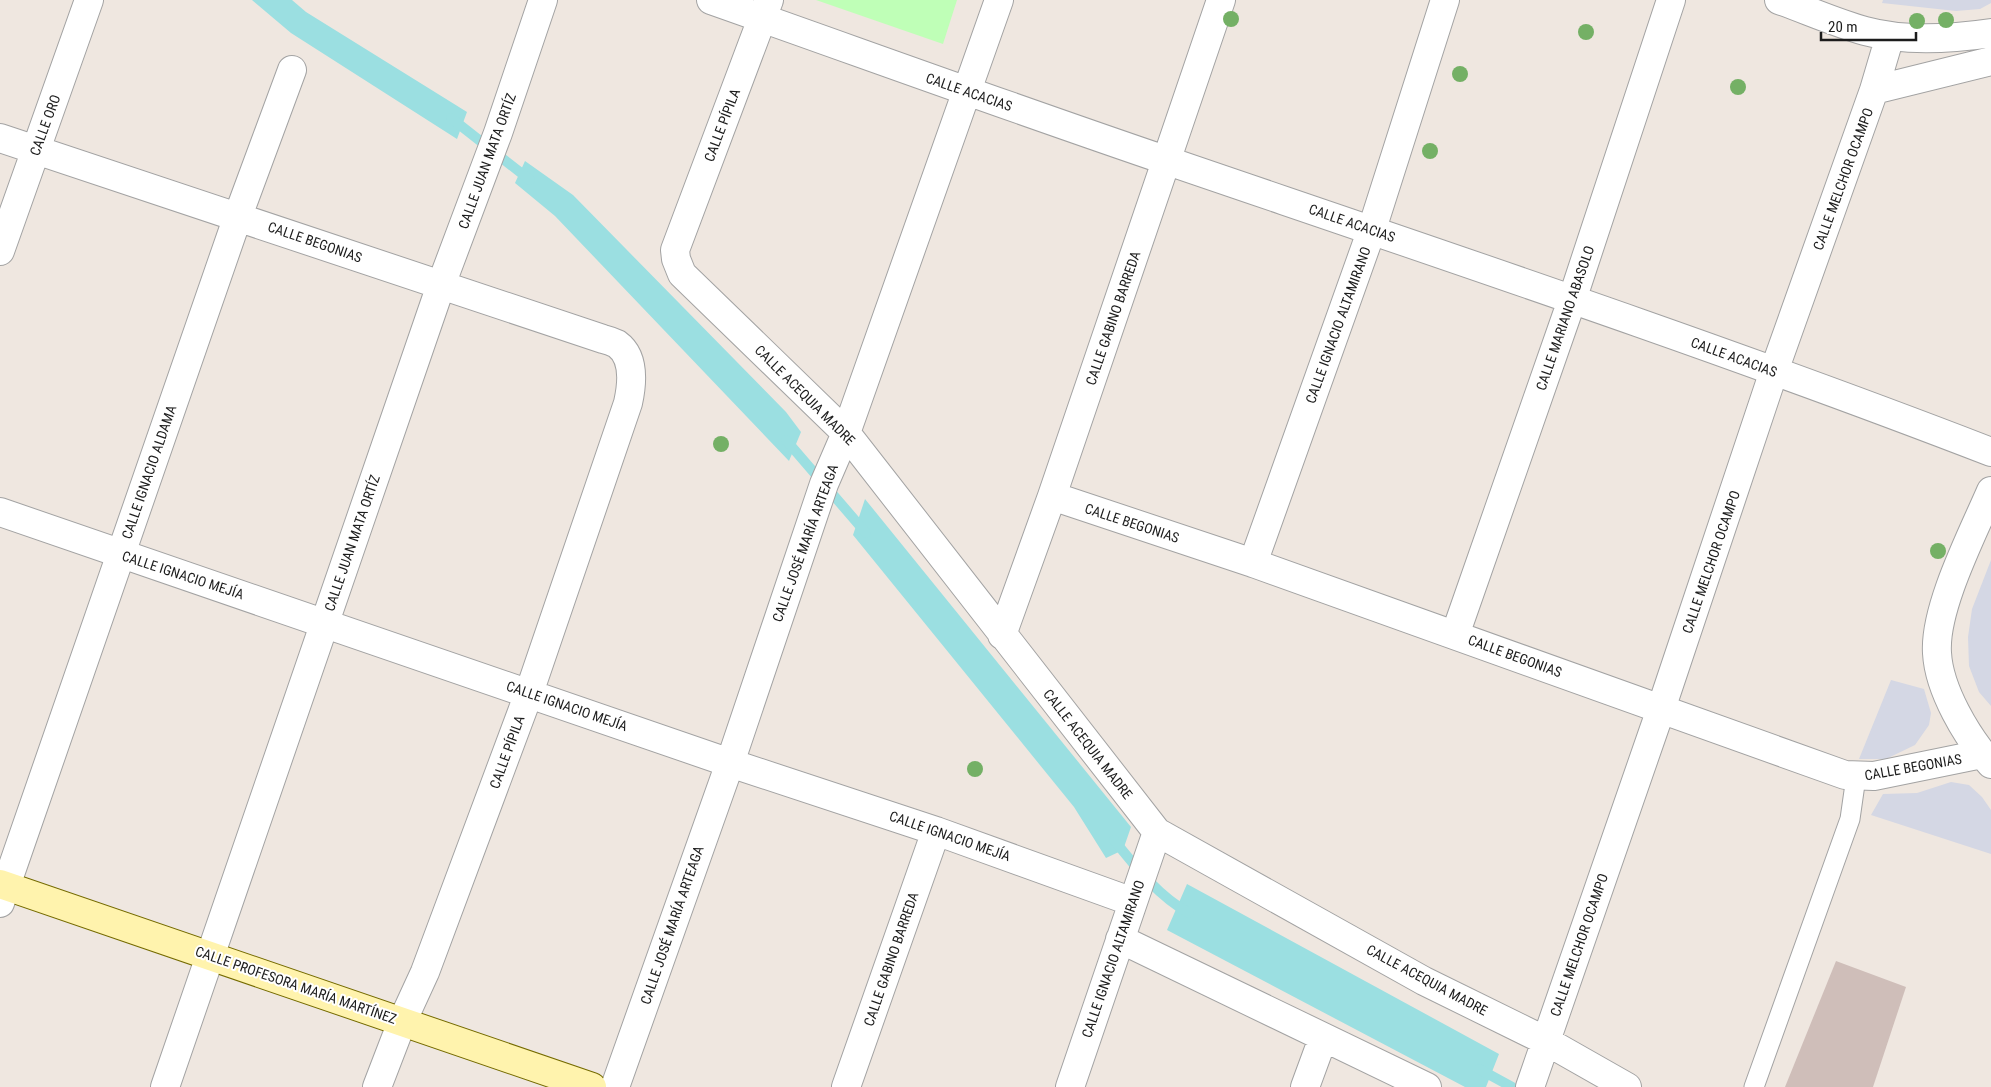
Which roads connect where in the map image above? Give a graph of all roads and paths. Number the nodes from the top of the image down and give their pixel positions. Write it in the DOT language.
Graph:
graph roads {
  1 [pos="89,0"];
  2 [pos="543,0"];
  3 [pos="711,0"];
  4 [pos="999,0"];
  5 [pos="1221,0"];
  6 [pos="1445,0"];
  7 [pos="1671,0"];
  8 [pos="1779,0"];
  9 [pos="766,9"];
  10 [pos="1991,33"];
  11 [pos="1890,36"];
  12 [pos="1991,61"];
  13 [pos="292,70"];
  14 [pos="1874,90"];
  15 [pos="967,91"];
  16 [pos="0,138"];
  17 [pos="36,150"];
  18 [pos="1167,161"];
  19 [pos="238,216"];
  20 [pos="1372,230"];
  21 [pos="676,250"];
  22 [pos="0,251"];
  23 [pos="441,285"];
  24 [pos="1572,300"];
  25 [pos="626,355"];
  26 [pos="1774,371"];
  27 [pos="846,433"];
  28 [pos="1991,452"];
  29 [pos="1991,491"];
  30 [pos="1052,496"];
  31 [pos="0,512"];
  32 [pos="121,554"];
  33 [pos="1253,563"];
  34 [pos="324,622"];
  35 [pos="1002,635"];
  36 [pos="1456,635"];
  37 [pos="529,693"];
  38 [pos="1661,709"];
  39 [pos="1986,759"];
  40 [pos="730,763"];
  41 [pos="1856,777"];
  42 [pos="936,830"];
  43 [pos="1154,841"];
  44 [pos="2,891"];
  45 [pos="1135,895"];
  46 [pos="1120,939"];
  47 [pos="210,955"];
  48 [pos="402,1022"];
  49 [pos="1323,1038"];
  50 [pos="1538,1064"];
  51 [pos="165,1087"];
  52 [pos="377,1087"];
  53 [pos="592,1087"];
  54 [pos="615,1087"];
  55 [pos="846,1087"];
  56 [pos="1070,1087"];
  57 [pos="1305,1087"];
  58 [pos="1427,1087"];
  59 [pos="1627,1087"];
  60 [pos="1754,1087"];
  1 -- 17 [label="street, CALLE ORO"];
  2 -- 23 [label="street, CALLE JUAN MATA ORTÍZ"];
  3 -- 9 [label="street, CALLE ACACIAS"];
  4 -- 15 [label="street, CALLE JOSÉ MARÍA ARTEAGA"];
  5 -- 18 [label="street, CALLE GABINO BARREDA"];
  6 -- 20 [label="street, CALLE IGNACIO ALTAMIRANO"];
  7 -- 24 [label="street, CALLE MARIANO ABASOLO"];
  8 -- 11 [label="street"];
  9 -- 15 [label="street, CALLE ACACIAS"];
  9 -- 21 [label="street, CALLE PÍPILA"];
  10 -- 11 [label="street"];
  11 -- 14 [label="street, CALLE MELCHOR OCAMPO"];
  12 -- 14 [label="street"];
  13 -- 19 [label="street, CALLE IGNACIO ALDAMA"];
  14 -- 26 [label="street, CALLE MELCHOR OCAMPO"];
  15 -- 18 [label="street, CALLE ACACIAS"];
  15 -- 27 [label="street, CALLE JOSÉ MARÍA ARTEAGA"];
  16 -- 17 [label="street, CALLE BEGONIAS"];
  17 -- 19 [label="street, CALLE BEGONIAS"];
  17 -- 22 [label="street, CALLE ORO"];
  18 -- 20 [label="street, CALLE ACACIAS"];
  18 -- 30 [label="street, CALLE GABINO BARREDA"];
  19 -- 23 [label="street, CALLE BEGONIAS"];
  19 -- 32 [label="street, CALLE IGNACIO ALDAMA"];
  20 -- 24 [label="street, CALLE ACACIAS"];
  20 -- 33 [label="street, CALLE IGNACIO ALTAMIRANO"];
  21 -- 27 [label="street, CALLE ACEQUIA MADRE"];
  23 -- 25 [label="street, CALLE BEGONIAS"];
  23 -- 34 [label="street, CALLE JUAN MATA ORTÍZ"];
  24 -- 26 [label="street, CALLE ACACIAS"];
  24 -- 36 [label="street, CALLE MARIANO ABASOLO"];
  25 -- 37 [label="street, CALLE PÍPILA"];
  26 -- 28 [label="street, CALLE ACACIAS"];
  26 -- 38 [label="street, CALLE MELCHOR OCAMPO"];
  27 -- 35 [label="street, CALLE ACEQUIA MADRE"];
  27 -- 40 [label="street, CALLE JOSÉ MARÍA ARTEAGA"];
  29 -- 39 [label="street"];
  30 -- 33 [label="street, CALLE BEGONIAS"];
  30 -- 35 [label="street, CALLE GABINO BARREDA"];
  31 -- 32 [label="street, CALLE IGNACIO MEJÍA"];
  32 -- 34 [label="street, CALLE IGNACIO MEJÍA"];
  32 -- 44 [label="street, CALLE IGNACIO ALDAMA"];
  33 -- 36 [label="street, CALLE BEGONIAS"];
  34 -- 37 [label="street, CALLE IGNACIO MEJÍA"];
  34 -- 47 [label="street, CALLE JUAN MATA ORTÍZ"];
  35 -- 43 [label="street, CALLE ACEQUIA MADRE"];
  36 -- 38 [label="street, CALLE BEGONIAS"];
  37 -- 40 [label="street, CALLE IGNACIO MEJÍA"];
  37 -- 48 [label="street, CALLE PÍPILA"];
  38 -- 41 [label="street, CALLE BEGONIAS"];
  38 -- 50 [label="street, CALLE MELCHOR OCAMPO"];
  39 -- 41 [label="street, CALLE BEGONIAS"];
  40 -- 42 [label="street, CALLE IGNACIO MEJÍA"];
  40 -- 54 [label="street, CALLE JOSÉ MARÍA ARTEAGA"];
  41 -- 60 [label="lane"];
  42 -- 45 [label="street, CALLE IGNACIO MEJÍA"];
  42 -- 55 [label="street, CALLE GABINO BARREDA"];
  43 -- 45 [label="street, CALLE IGNACIO ALTAMIRANO"];
  43 -- 50 [label="street, CALLE ACEQUIA MADRE"];
  44 -- 47 [label="street, CALLE PROFESORA MARÍA MARTÍNEZ"];
  45 -- 46 [label="street, CALLE IGNACIO ALTAMIRANO"];
  46 -- 49 [label="street"];
  46 -- 56 [label="street, CALLE IGNACIO ALTAMIRANO"];
  47 -- 48 [label="street, CALLE PROFESORA MARÍA MARTÍNEZ"];
  47 -- 51 [label="street, CALLE JUAN MATA ORTÍZ"];
  48 -- 52 [label="street, CALLE PÍPILA"];
  48 -- 53 [label="street, CALLE PROFESORA MARÍA MARTÍNEZ"];
  49 -- 57 [label="street"];
  49 -- 58 [label="street"];
  50 -- 59 [label="street, CALLE ACEQUIA MADRE"];
}
